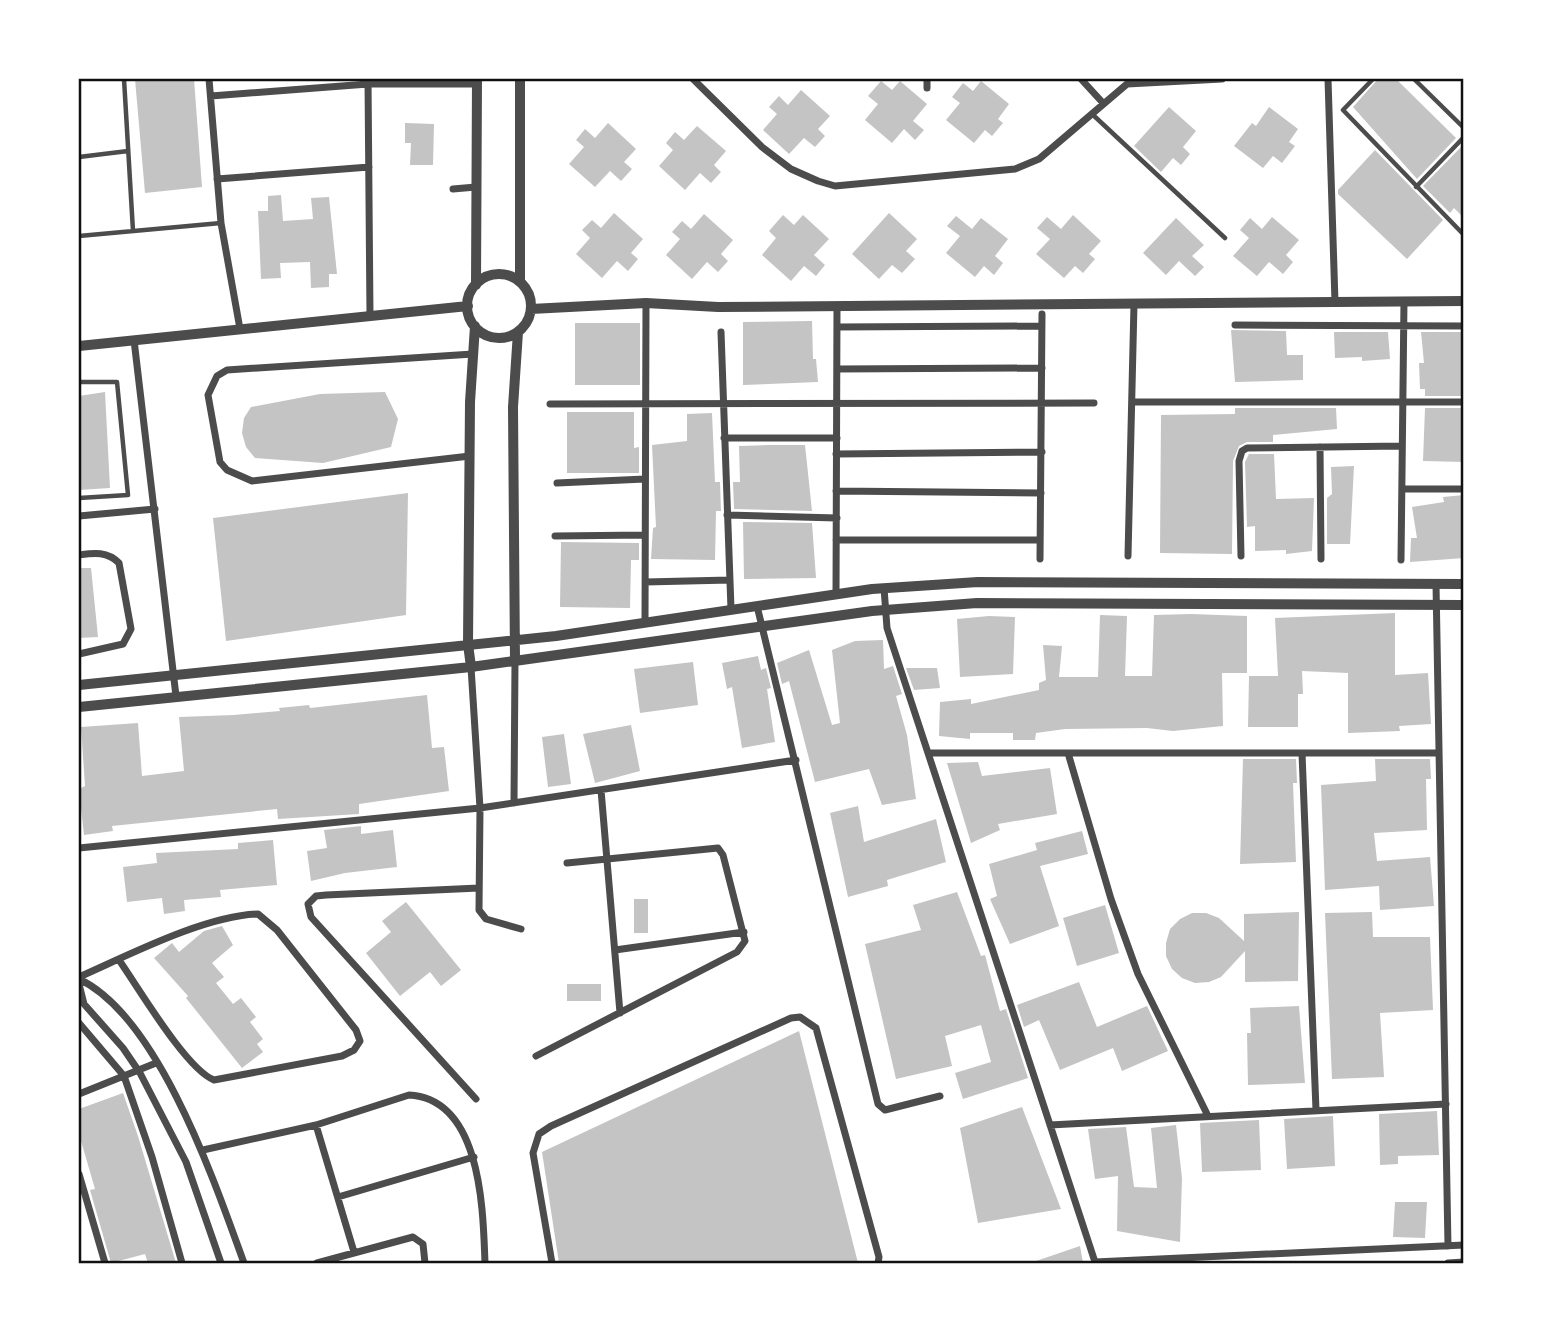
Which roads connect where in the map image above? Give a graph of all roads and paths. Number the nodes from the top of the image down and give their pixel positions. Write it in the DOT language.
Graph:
graph roads {
  1 [pos="124,79"];
  2 [pos="209,79"];
  3 [pos="520,79"];
  4 [pos="693,79"];
  5 [pos="927,79"];
  6 [pos="1081,79"];
  7 [pos="1222,79"];
  8 [pos="1328,79"];
  9 [pos="1373,79"];
  10 [pos="1413,79"];
  11 [pos="368,81"];
  12 [pos="477,81"];
  13 [pos="927,88"];
  14 [pos="211,96"];
  15 [pos="1103,103"];
  16 [pos="1092,114"];
  17 [pos="1464,128"];
  18 [pos="1464,137"];
  19 [pos="128,151"];
  20 [pos="79,157"];
  21 [pos="369,167"];
  22 [pos="217,179"];
  23 [pos="477,187"];
  24 [pos="1416,187"];
  25 [pos="453,189"];
  26 [pos="221,223"];
  27 [pos="133,231"];
  28 [pos="1464,235"];
  29 [pos="79,236"];
  30 [pos="1225,238"];
  31 [pos="520,282"];
  32 [pos="476,285"];
  33 [pos="1404,301"];
  34 [pos="1464,301"];
  35 [pos="1335,302"];
  36 [pos="646,303"];
  37 [pos="1134,304"];
  38 [pos="468,306"];
  39 [pos="837,306"];
  40 [pos="531,309"];
  41 [pos="1042,314"];
  42 [pos="370,316"];
  43 [pos="1235,325"];
  44 [pos="1404,325"];
  45 [pos="475,326"];
  46 [pos="1042,326"];
  47 [pos="1464,326"];
  48 [pos="837,327"];
  49 [pos="240,329"];
  50 [pos="518,332"];
  51 [pos="721,332"];
  52 [pos="134,340"];
  53 [pos="79,346"];
  54 [pos="473,354"];
  55 [pos="1042,368"];
  56 [pos="837,369"];
  57 [pos="79,382"];
  58 [pos="837,402"];
  59 [pos="1132,402"];
  60 [pos="1403,402"];
  61 [pos="1464,402"];
  62 [pos="722,403"];
  63 [pos="1042,403"];
  64 [pos="1094,403"];
  65 [pos="550,404"];
  66 [pos="645,404"];
  67 [pos="724,438"];
  68 [pos="837,438"];
  69 [pos="1402,446"];
  70 [pos="1320,447"];
  71 [pos="1042,452"];
  72 [pos="836,454"];
  73 [pos="470,456"];
  74 [pos="645,479"];
  75 [pos="557,483"];
  76 [pos="1402,489"];
  77 [pos="1464,489"];
  78 [pos="836,491"];
  79 [pos="1041,493"];
  80 [pos="79,498"];
  81 [pos="155,509"];
  82 [pos="727,515"];
  83 [pos="79,516"];
  84 [pos="836,518"];
  85 [pos="645,535"];
  86 [pos="555,536"];
  87 [pos="836,540"];
  88 [pos="1040,540"];
  89 [pos="79,555"];
  90 [pos="1128,556"];
  91 [pos="1241,556"];
  92 [pos="1040,559"];
  93 [pos="1321,559"];
  94 [pos="1401,560"];
  95 [pos="730,580"];
  96 [pos="645,582"];
  97 [pos="1436,584"];
  98 [pos="1464,584"];
  99 [pos="884,588"];
  100 [pos="836,594"];
  101 [pos="757,606"];
  102 [pos="1436,606"];
  103 [pos="1464,606"];
  104 [pos="731,609"];
  105 [pos="886,610"];
  106 [pos="645,622"];
  107 [pos="763,627"];
  108 [pos="512,638"];
  109 [pos="468,643"];
  110 [pos="79,654"];
  111 [pos="515,661"];
  112 [pos="471,667"];
  113 [pos="174,675"];
  114 [pos="79,685"];
  115 [pos="176,696"];
  116 [pos="79,707"];
  117 [pos="928,752"];
  118 [pos="1302,752"];
  119 [pos="1068,753"];
  120 [pos="1439,753"];
  121 [pos="796,760"];
  122 [pos="601,789"];
  123 [pos="514,803"];
  124 [pos="480,807"];
  125 [pos="79,848"];
  126 [pos="607,859"];
  127 [pos="567,863"];
  128 [pos="479,888"];
  129 [pos="521,929"];
  130 [pos="744,932"];
  131 [pos="615,950"];
  132 [pos="119,960"];
  133 [pos="79,978"];
  134 [pos="79,984"];
  135 [pos="620,1013"];
  136 [pos="79,1023"];
  137 [pos="536,1056"];
  138 [pos="156,1063"];
  139 [pos="138,1070"];
  140 [pos="124,1076"];
  141 [pos="79,1094"];
  142 [pos="940,1096"];
  143 [pos="476,1099"];
  144 [pos="1446,1104"];
  145 [pos="1316,1111"];
  146 [pos="1208,1116"];
  147 [pos="316,1125"];
  148 [pos="1050,1125"];
  149 [pos="203,1150"];
  150 [pos="474,1157"];
  151 [pos="79,1174"];
  152 [pos="338,1197"];
  153 [pos="1464,1245"];
  154 [pos="1448,1246"];
  155 [pos="354,1252"];
  156 [pos="1464,1262"];
  157 [pos="105,1263"];
  158 [pos="182,1263"];
  159 [pos="221,1263"];
  160 [pos="244,1263"];
  161 [pos="317,1263"];
  162 [pos="425,1263"];
  163 [pos="485,1263"];
  164 [pos="552,1263"];
  165 [pos="878,1263"];
  166 [pos="1096,1263"];
  167 [pos="1448,1263"];
  1 -- 19 [label="lane"];
  2 -- 14 [label="street"];
  3 -- 31 [label="street"];
  4 -- 16 [label="street"];
  5 -- 13 [label="street"];
  6 -- 15 [label="street"];
  7 -- 15 [label="street"];
  8 -- 35 [label="street"];
  9 -- 24 [label="lane"];
  10 -- 17 [label="lane"];
  11 -- 12 [label="street"];
  11 -- 14 [label="street"];
  11 -- 21 [label="street"];
  12 -- 23 [label="street"];
  14 -- 22 [label="street"];
  15 -- 16 [label="street"];
  16 -- 30 [label="lane"];
  18 -- 24 [label="lane"];
  19 -- 20 [label="lane"];
  19 -- 27 [label="lane"];
  21 -- 22 [label="street"];
  21 -- 42 [label="street"];
  22 -- 26 [label="street"];
  23 -- 25 [label="street"];
  23 -- 32 [label="street"];
  24 -- 28 [label="lane"];
  26 -- 27 [label="lane"];
  26 -- 49 [label="street"];
  27 -- 29 [label="lane"];
  31 -- 32 [label="street"];
  31 -- 40 [label="street"];
  32 -- 38 [label="street"];
  33 -- 34 [label="street"];
  33 -- 35 [label="street"];
  33 -- 44 [label="street"];
  35 -- 37 [label="street"];
  36 -- 39 [label="street"];
  36 -- 40 [label="street"];
  36 -- 66 [label="street"];
  37 -- 39 [label="street"];
  37 -- 59 [label="street"];
  38 -- 42 [label="street"];
  38 -- 45 [label="street"];
  39 -- 48 [label="street"];
  40 -- 50 [label="street"];
  41 -- 46 [label="street"];
  42 -- 49 [label="street"];
  43 -- 44 [label="street"];
  44 -- 47 [label="street"];
  44 -- 60 [label="street"];
  45 -- 50 [label="street"];
  45 -- 54 [label="street"];
  46 -- 48 [label="street"];
  46 -- 55 [label="street"];
  48 -- 56 [label="street"];
  49 -- 52 [label="street"];
  50 -- 108 [label="street"];
  51 -- 62 [label="street"];
  52 -- 53 [label="street"];
  52 -- 81 [label="street"];
  54 -- 73 [label="street"];
  54 -- 73 [label="street"];
  55 -- 56 [label="street"];
  55 -- 63 [label="street"];
  56 -- 58 [label="street"];
  57 -- 80 [label="lane"];
  58 -- 62 [label="street"];
  58 -- 63 [label="street"];
  58 -- 68 [label="street"];
  59 -- 60 [label="street"];
  59 -- 90 [label="street"];
  60 -- 61 [label="street"];
  60 -- 69 [label="street"];
  62 -- 66 [label="street"];
  62 -- 67 [label="street"];
  63 -- 64 [label="street"];
  63 -- 71 [label="street"];
  65 -- 66 [label="street"];
  66 -- 74 [label="street"];
  67 -- 68 [label="street"];
  67 -- 82 [label="street"];
  68 -- 72 [label="street"];
  69 -- 70 [label="street"];
  69 -- 76 [label="street"];
  70 -- 91 [label="street"];
  70 -- 93 [label="street"];
  71 -- 72 [label="street"];
  71 -- 79 [label="street"];
  72 -- 78 [label="street"];
  73 -- 109 [label="street"];
  74 -- 75 [label="street"];
  74 -- 85 [label="street"];
  76 -- 77 [label="street"];
  76 -- 94 [label="street"];
  78 -- 79 [label="street"];
  78 -- 84 [label="street"];
  79 -- 88 [label="street"];
  81 -- 83 [label="street"];
  81 -- 113 [label="street"];
  82 -- 84 [label="street"];
  82 -- 95 [label="street"];
  84 -- 87 [label="street"];
  85 -- 86 [label="street"];
  85 -- 96 [label="street"];
  87 -- 88 [label="street"];
  87 -- 100 [label="street"];
  88 -- 92 [label="street"];
  89 -- 110 [label="street"];
  95 -- 96 [label="street"];
  95 -- 104 [label="street"];
  96 -- 106 [label="street"];
  97 -- 98 [label="street"];
  97 -- 99 [label="street"];
  97 -- 102 [label="street"];
  99 -- 100 [label="street"];
  99 -- 105 [label="street"];
  100 -- 101 [label="street"];
  101 -- 104 [label="street"];
  101 -- 107 [label="street"];
  102 -- 103 [label="street"];
  102 -- 105 [label="street"];
  102 -- 120 [label="street"];
  104 -- 106 [label="street"];
  105 -- 107 [label="street"];
  105 -- 117 [label="street"];
  106 -- 108 [label="street"];
  107 -- 111 [label="street"];
  107 -- 121 [label="street"];
  108 -- 109 [label="street"];
  108 -- 111 [label="street"];
  109 -- 112 [label="street"];
  109 -- 113 [label="street"];
  111 -- 112 [label="street"];
  111 -- 123 [label="street"];
  112 -- 115 [label="street"];
  112 -- 124 [label="street"];
  113 -- 114 [label="street"];
  113 -- 115 [label="street"];
  115 -- 116 [label="street"];
  117 -- 119 [label="street"];
  117 -- 148 [label="street"];
  118 -- 119 [label="street"];
  118 -- 120 [label="street"];
  118 -- 145 [label="street"];
  119 -- 146 [label="street"];
  120 -- 144 [label="street"];
  121 -- 122 [label="street"];
  121 -- 142 [label="street"];
  122 -- 123 [label="street"];
  122 -- 126 [label="street"];
  123 -- 124 [label="street"];
  124 -- 125 [label="street"];
  124 -- 128 [label="street"];
  126 -- 127 [label="street"];
  126 -- 130 [label="street"];
  126 -- 131 [label="street"];
  128 -- 129 [label="street"];
  128 -- 143 [label="street"];
  130 -- 131 [label="street"];
  130 -- 135 [label="street"];
  131 -- 135 [label="street"];
  132 -- 132 [label="street"];
  132 -- 133 [label="street"];
  133 -- 138 [label="street"];
  134 -- 139 [label="street"];
  135 -- 137 [label="street"];
  136 -- 140 [label="street"];
  138 -- 139 [label="street"];
  138 -- 149 [label="street"];
  139 -- 140 [label="street"];
  139 -- 159 [label="street"];
  140 -- 141 [label="street"];
  140 -- 158 [label="street"];
  144 -- 145 [label="street"];
  144 -- 154 [label="street"];
  145 -- 146 [label="street"];
  146 -- 148 [label="street"];
  147 -- 149 [label="street"];
  147 -- 150 [label="street"];
  147 -- 152 [label="street"];
  148 -- 166 [label="street"];
  149 -- 160 [label="street"];
  150 -- 152 [label="street"];
  150 -- 163 [label="street"];
  151 -- 157 [label="street"];
  152 -- 155 [label="street"];
  153 -- 154 [label="street"];
  154 -- 166 [label="street"];
  155 -- 161 [label="street"];
  155 -- 162 [label="street"];
  156 -- 167 [label="street"];
  164 -- 165 [label="street"];
}
